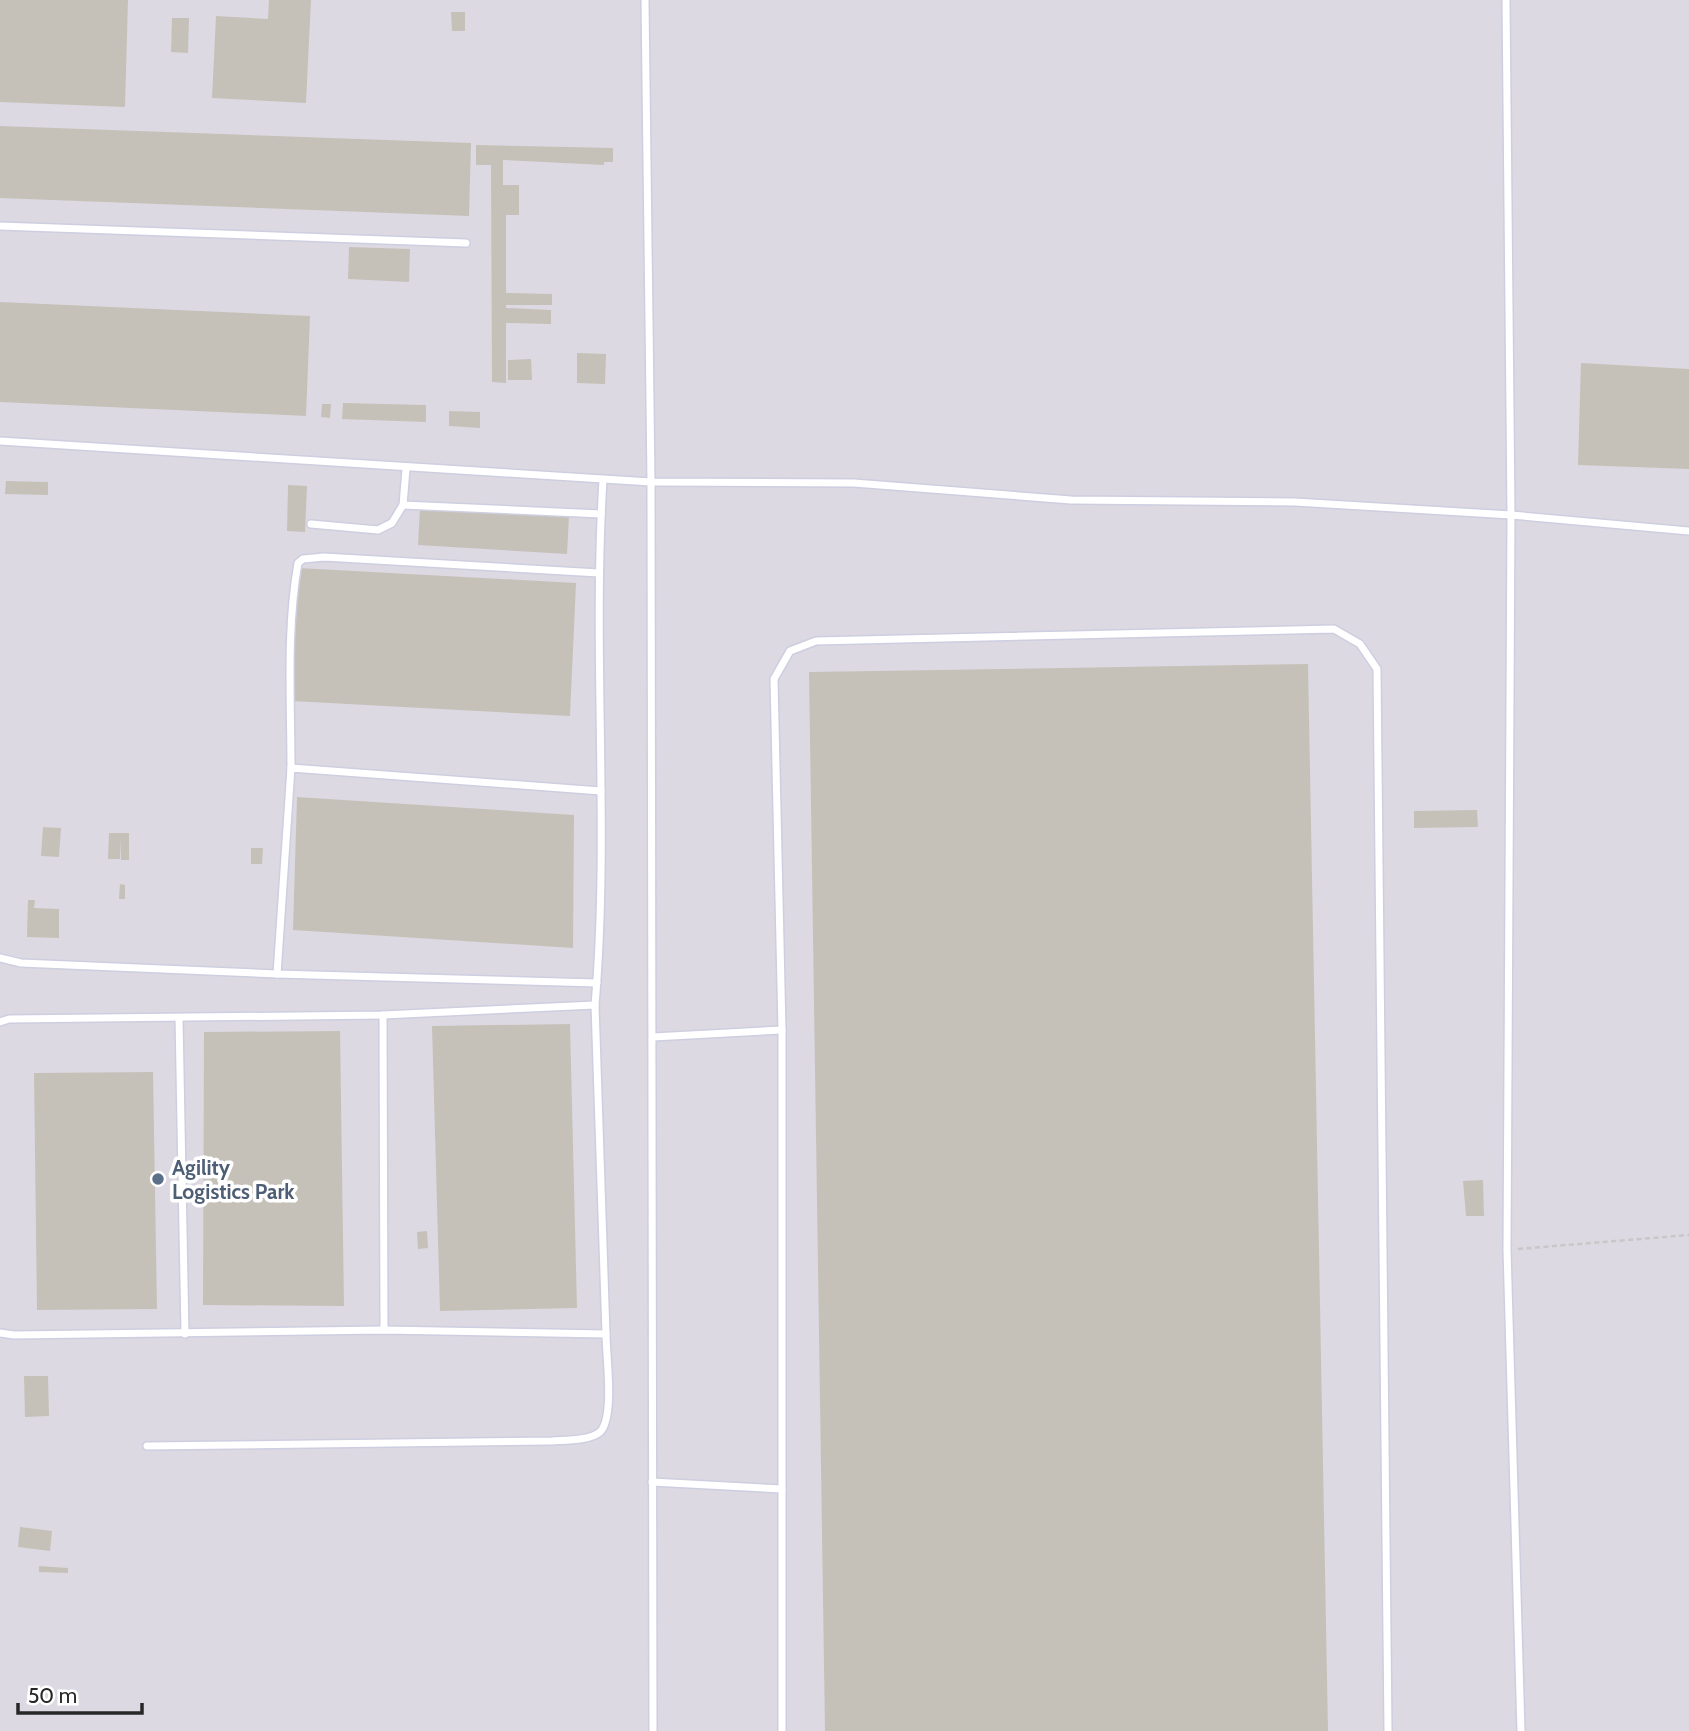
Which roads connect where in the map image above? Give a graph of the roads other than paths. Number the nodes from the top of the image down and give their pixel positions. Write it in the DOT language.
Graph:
graph roads {
  1 [pos="645,0"];
  2 [pos="1506,0"];
  3 [pos="0,226"];
  4 [pos="466,243"];
  5 [pos="0,441"];
  6 [pos="407,469"];
  7 [pos="603,480"];
  8 [pos="651,482"];
  9 [pos="404,505"];
  10 [pos="601,514"];
  11 [pos="1511,515"];
  12 [pos="312,524"];
  13 [pos="1689,531"];
  14 [pos="599,573"];
  15 [pos="290,768"];
  16 [pos="601,791"];
  17 [pos="0,958"];
  18 [pos="277,974"];
  19 [pos="597,983"];
  20 [pos="595,1005"];
  21 [pos="383,1015"];
  22 [pos="179,1018"];
  23 [pos="0,1022"];
  24 [pos="782,1030"];
  25 [pos="653,1037"];
  26 [pos="384,1330"];
  27 [pos="0,1333"];
  28 [pos="185,1334"];
  29 [pos="606,1334"];
  30 [pos="147,1446"];
  31 [pos="652,1482"];
  32 [pos="782,1489"];
  33 [pos="653,1731"];
  34 [pos="782,1731"];
  35 [pos="1388,1731"];
  36 [pos="1521,1731"];
  1 -- 8 [label="lane"];
  2 -- 11 [label="lane"];
  3 -- 4 [label="lane"];
  5 -- 6 [label="lane"];
  6 -- 7 [label="lane"];
  6 -- 9 [label="lane"];
  7 -- 8 [label="lane"];
  7 -- 10 [label="lane"];
  8 -- 11 [label="lane"];
  8 -- 25 [label="lane"];
  9 -- 10 [label="lane"];
  9 -- 12 [label="lane"];
  10 -- 14 [label="lane"];
  11 -- 13 [label="lane"];
  11 -- 36 [label="lane"];
  14 -- 15 [label="lane"];
  14 -- 16 [label="lane"];
  15 -- 16 [label="lane"];
  15 -- 18 [label="lane"];
  16 -- 19 [label="lane"];
  17 -- 18 [label="lane"];
  18 -- 19 [label="lane"];
  19 -- 20 [label="lane"];
  20 -- 21 [label="lane"];
  20 -- 29 [label="lane"];
  21 -- 22 [label="lane"];
  21 -- 26 [label="lane"];
  22 -- 23 [label="lane"];
  22 -- 28 [label="lane"];
  24 -- 25 [label="lane"];
  24 -- 32 [label="lane"];
  24 -- 35 [label="lane"];
  25 -- 31 [label="lane"];
  26 -- 28 [label="lane"];
  26 -- 29 [label="lane"];
  27 -- 28 [label="lane"];
  29 -- 30 [label="lane"];
  31 -- 32 [label="lane"];
  31 -- 33 [label="lane"];
  32 -- 34 [label="lane"];
}
